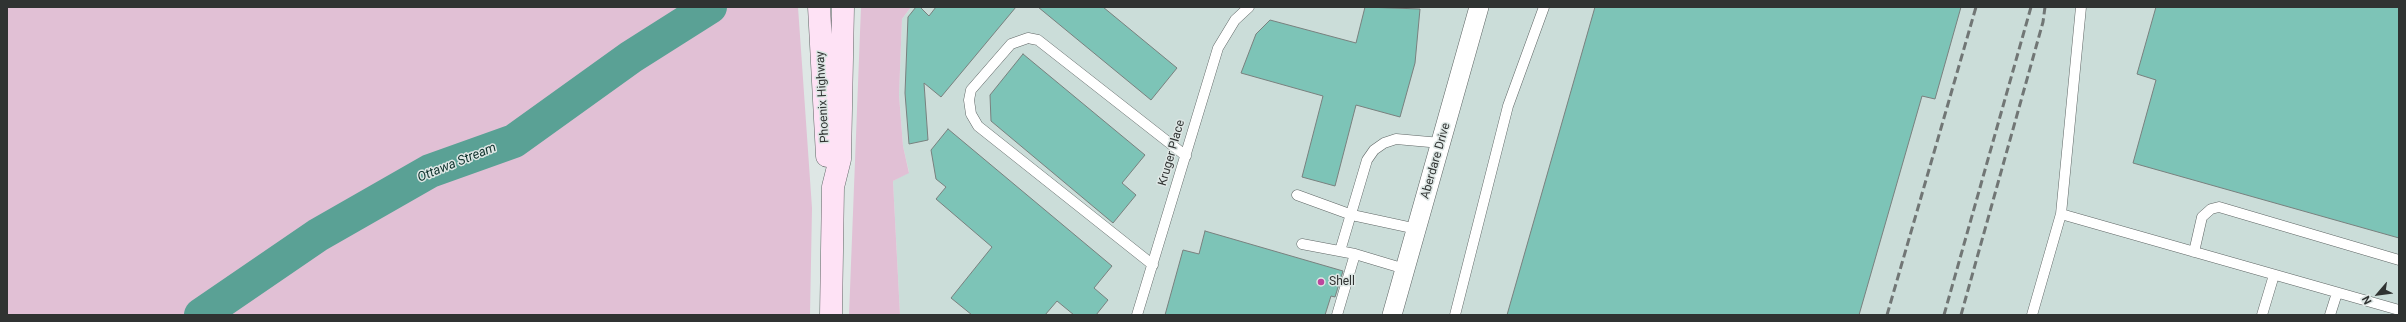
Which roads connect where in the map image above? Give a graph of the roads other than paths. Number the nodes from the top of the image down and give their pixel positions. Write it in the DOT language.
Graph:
graph roads {
  1 [pos="1248,7"];
  2 [pos="1479,7"];
  3 [pos="1544,7"];
  4 [pos="2081,7"];
  5 [pos="843,10"];
  6 [pos="819,12"];
  7 [pos="1442,143"];
  8 [pos="1186,156"];
  9 [pos="833,187"];
  10 [pos="1297,195"];
  11 [pos="1352,214"];
  12 [pos="2061,214"];
  13 [pos="1417,228"];
  14 [pos="1302,244"];
  15 [pos="1340,251"];
  16 [pos="2194,252"];
  17 [pos="1355,254"];
  18 [pos="2399,260"];
  19 [pos="1153,266"];
  20 [pos="1405,269"];
  21 [pos="2274,275"];
  22 [pos="2337,293"];
  23 [pos="2399,310"];
  24 [pos="831,315"];
  25 [pos="1137,315"];
  26 [pos="1337,315"];
  27 [pos="1392,315"];
  28 [pos="1455,315"];
  29 [pos="2032,315"];
  30 [pos="2262,315"];
  31 [pos="2330,315"];
  1 -- 8 [label="lane, Kruger Place"];
  2 -- 7 [label="street, Aberdare Drive"];
  3 -- 28 [label="lane"];
  4 -- 12 [label="lane"];
  5 -- 9 [label="main road, Phoenix Highway"];
  6 -- 9 [label="main road, Phoenix Highway"];
  7 -- 11 [label="lane"];
  7 -- 13 [label="street, Aberdare Drive"];
  8 -- 19 [label="lane, Kruger Place"];
  8 -- 19 [label="lane"];
  9 -- 24 [label="main road, Phoenix Highway"];
  10 -- 11 [label="lane"];
  11 -- 13 [label="lane"];
  11 -- 15 [label="lane"];
  12 -- 16 [label="lane"];
  12 -- 29 [label="lane"];
  13 -- 20 [label="street, Aberdare Drive"];
  14 -- 15 [label="lane"];
  15 -- 17 [label="lane"];
  16 -- 18 [label="lane"];
  16 -- 21 [label="lane"];
  17 -- 20 [label="lane"];
  17 -- 26 [label="lane"];
  19 -- 25 [label="lane, Kruger Place"];
  20 -- 27 [label="street, Aberdare Drive"];
  21 -- 22 [label="lane"];
  21 -- 30 [label="lane"];
  22 -- 23 [label="lane"];
  22 -- 31 [label="lane"];
}
